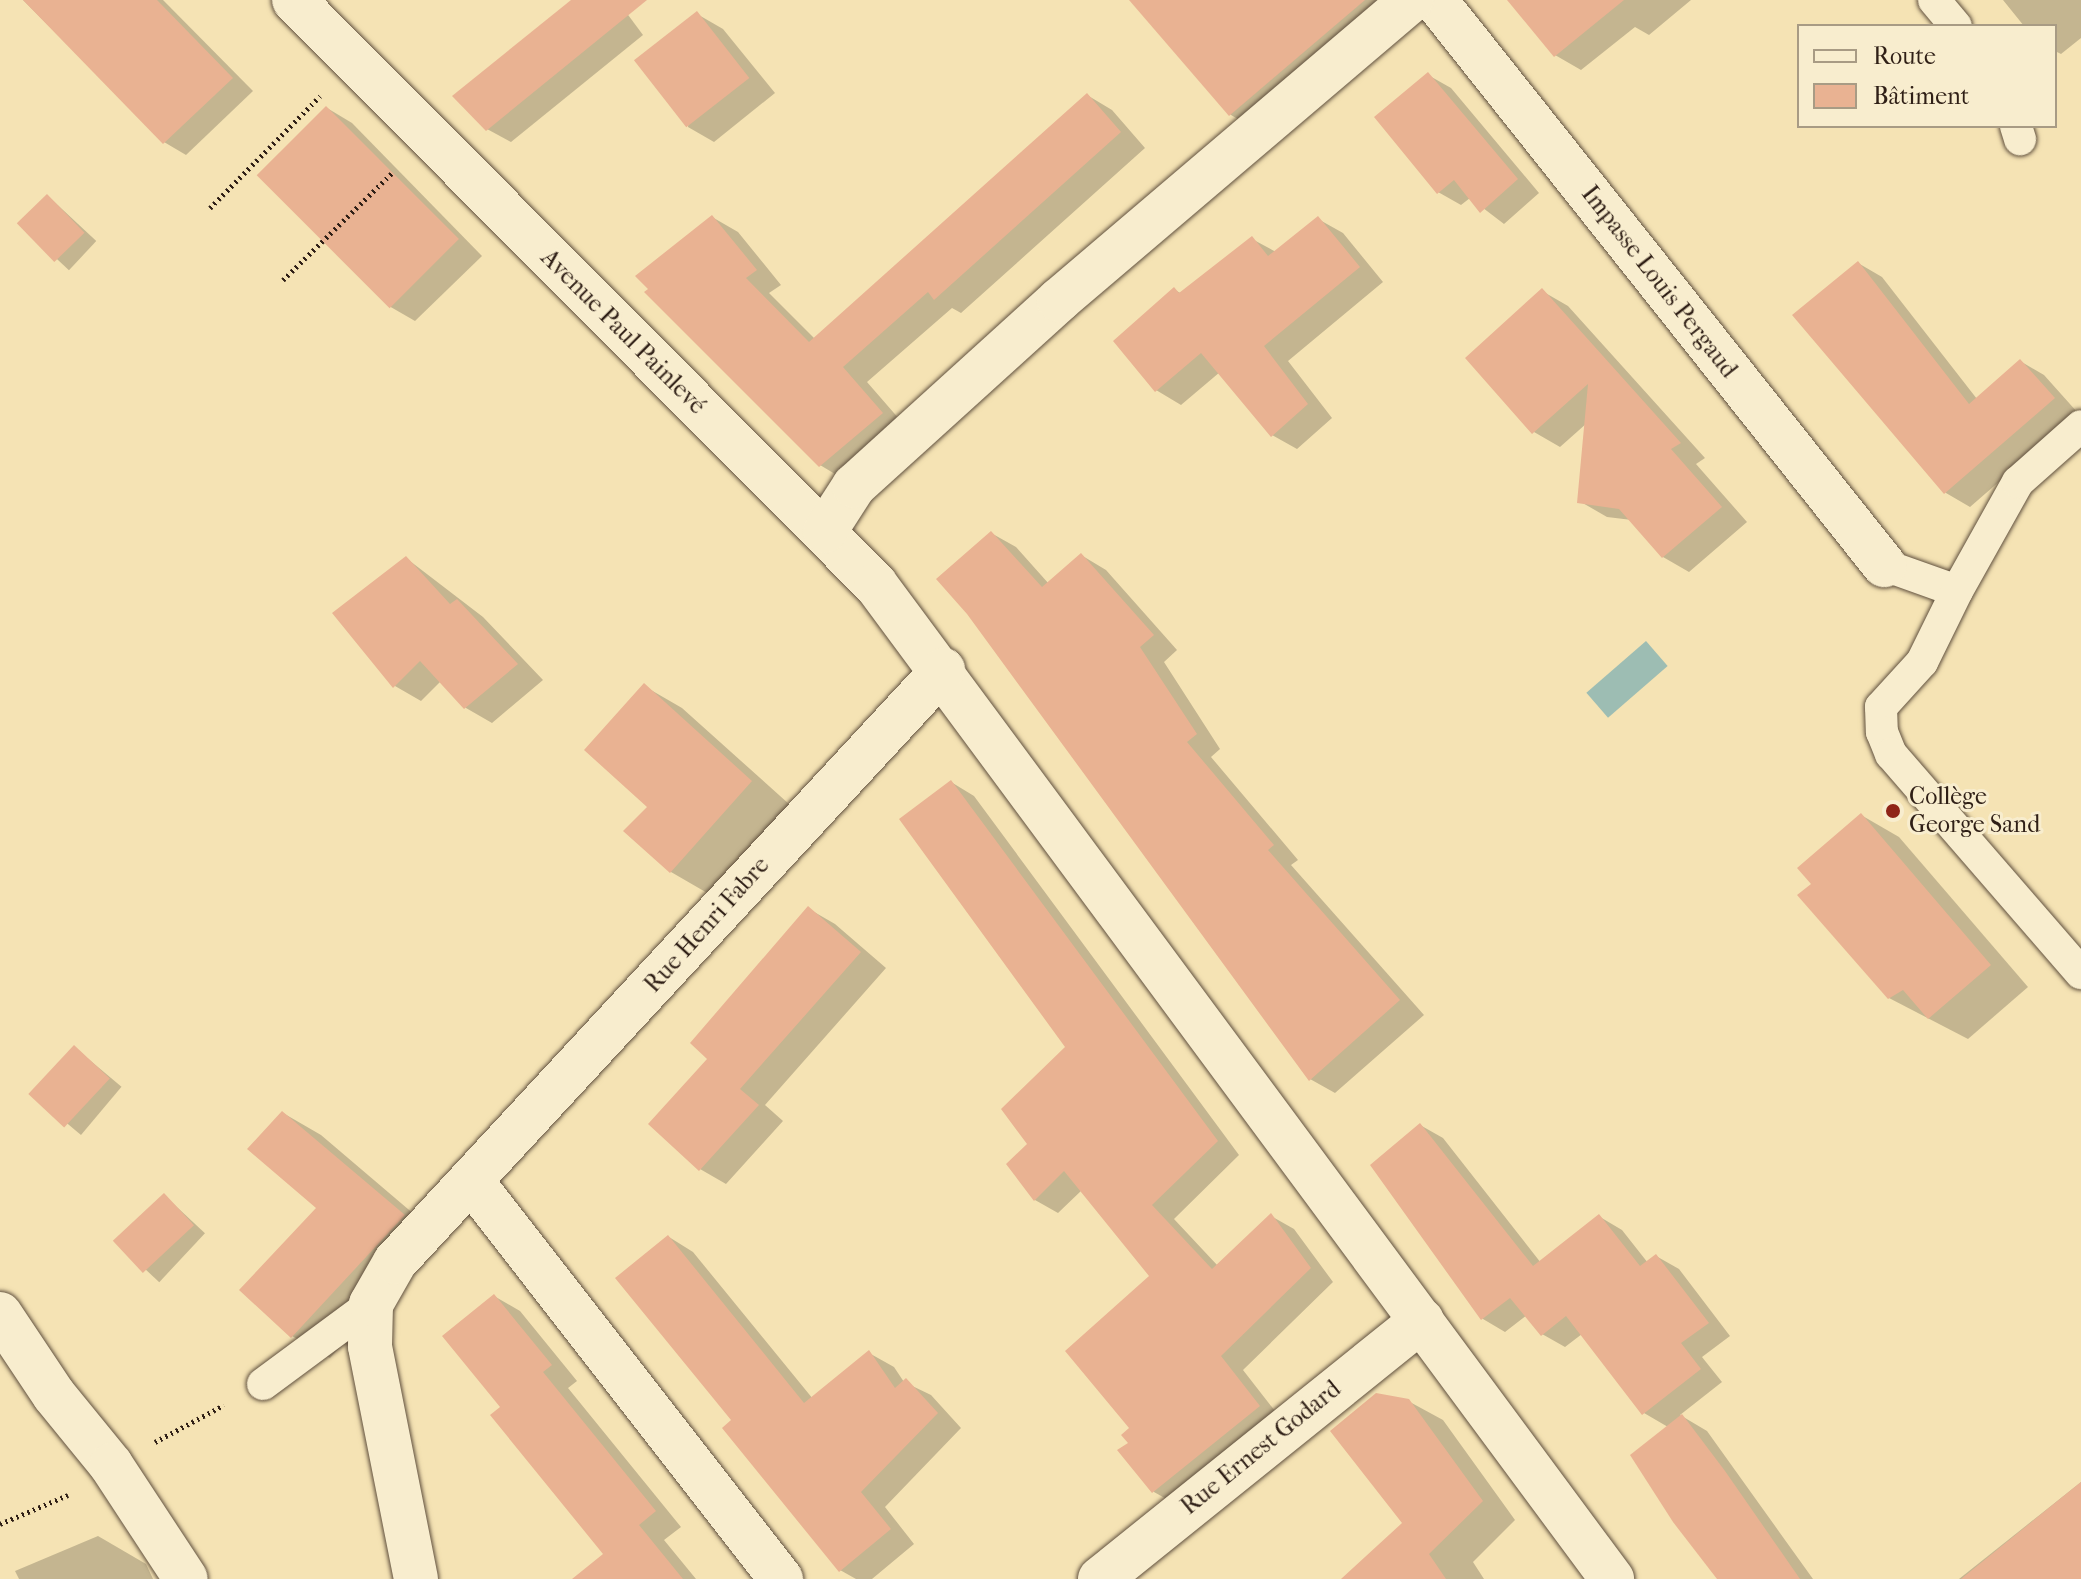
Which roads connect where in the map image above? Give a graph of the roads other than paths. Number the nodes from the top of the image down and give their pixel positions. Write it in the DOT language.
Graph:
graph roads {
  1 [pos="294,0"];
  2 [pos="1412,0"];
  3 [pos="1435,0"];
  4 [pos="1934,0"];
  5 [pos="1954,24"];
  6 [pos="2081,426"];
  7 [pos="825,531"];
  8 [pos="1884,565"];
  9 [pos="1957,591"];
  10 [pos="943,670"];
  11 [pos="2081,973"];
  12 [pos="473,1183"];
  13 [pos="371,1304"];
  14 [pos="0,1314"];
  15 [pos="1422,1320"];
  16 [pos="263,1384"];
  17 [pos="186,1579"];
  18 [pos="416,1579"];
  19 [pos="781,1579"];
  20 [pos="1100,1579"];
  21 [pos="1612,1579"];
  1 -- 7 [label="street, Avenue Paul Painlevé"];
  2 -- 7 [label="street"];
  3 -- 8 [label="street, Impasse Louis Pergaud"];
  4 -- 5 [label="lane"];
  6 -- 9 [label="lane"];
  7 -- 10 [label="street, Avenue Paul Painlevé"];
  8 -- 9 [label="lane"];
  9 -- 11 [label="lane"];
  10 -- 12 [label="street, Rue Henri Fabre"];
  10 -- 15 [label="street, Avenue Paul Painlevé"];
  12 -- 13 [label="street, Rue Henri Fabre"];
  12 -- 19 [label="street"];
  13 -- 16 [label="lane"];
  13 -- 18 [label="street, Rue Henri Fabre"];
  14 -- 17 [label="street"];
  15 -- 20 [label="street, Rue Ernest Godard"];
  15 -- 21 [label="street, Avenue Paul Painlevé"];
}
